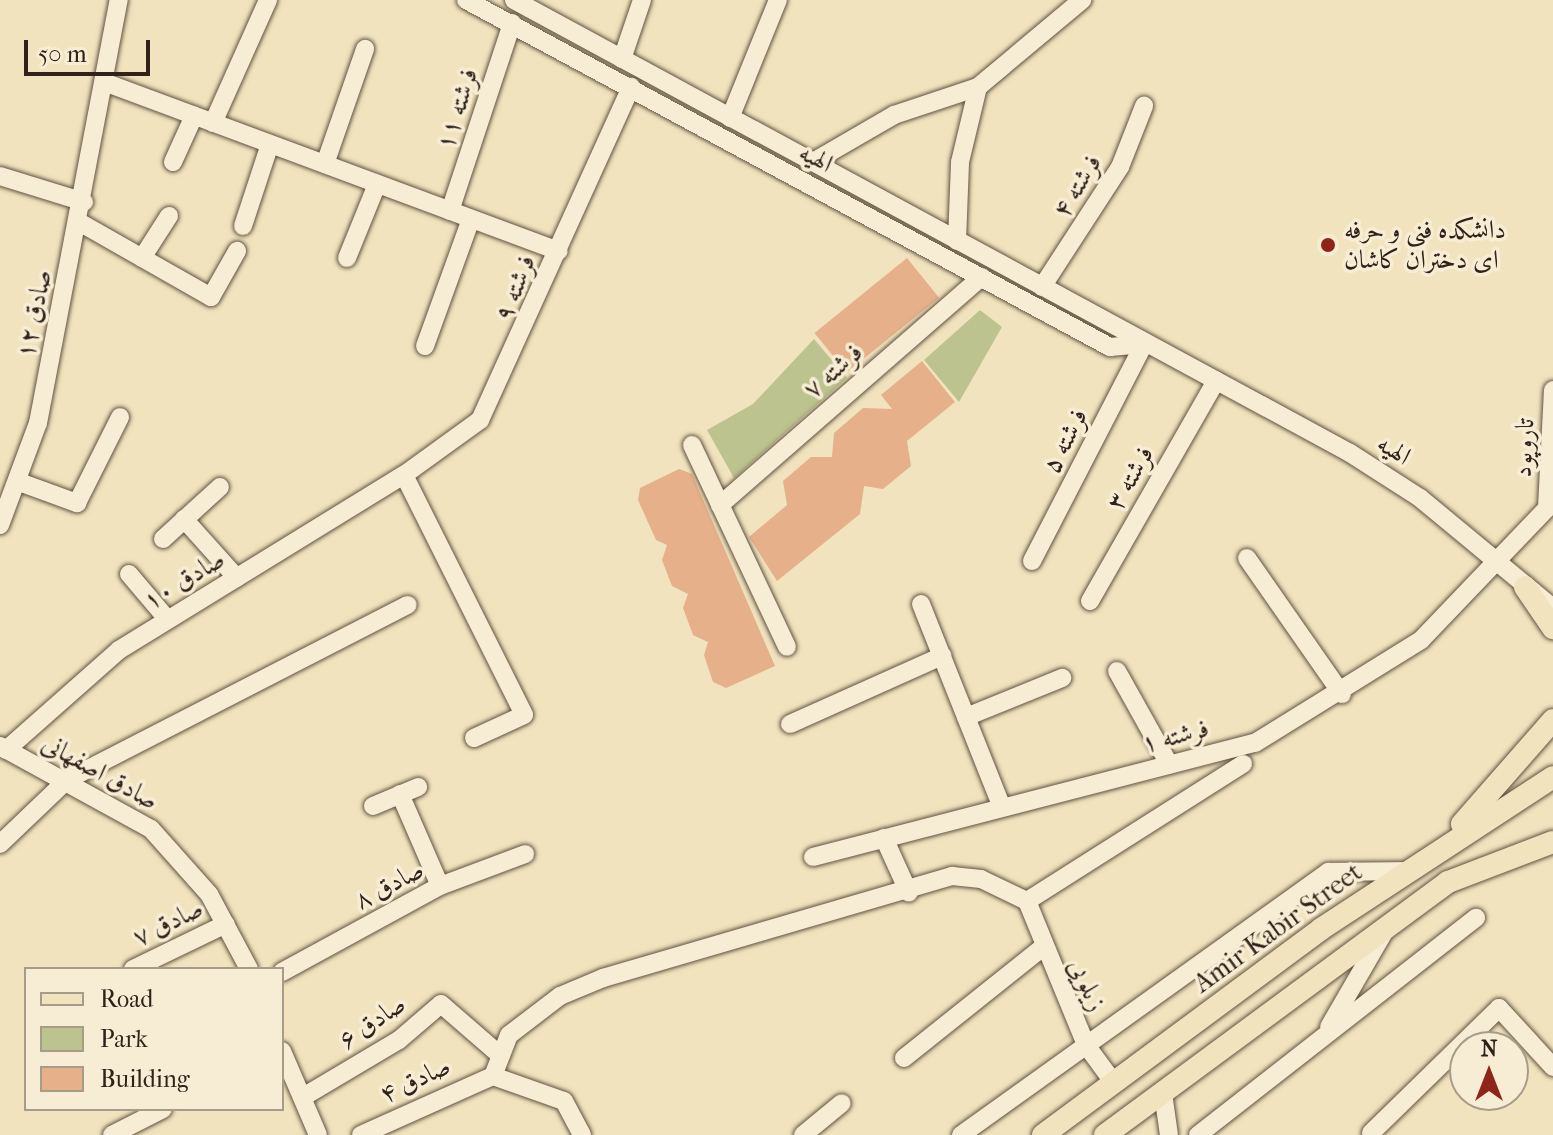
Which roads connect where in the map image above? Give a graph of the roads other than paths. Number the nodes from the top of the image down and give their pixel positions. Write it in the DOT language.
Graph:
graph roads {
  1 [pos="119,0"];
  2 [pos="268,0"];
  3 [pos="466,0"];
  4 [pos="514,0"];
  5 [pos="642,0"];
  6 [pos="778,0"];
  7 [pos="1082,0"];
  8 [pos="548,8"];
  9 [pos="512,23"];
  10 [pos="365,49"];
  11 [pos="622,59"];
  12 [pos="104,82"];
  13 [pos="631,87"];
  14 [pos="978,87"];
  15 [pos="1144,106"];
  16 [pos="194,116"];
  17 [pos="730,118"];
  18 [pos="213,123"];
  19 [pos="755,131"];
  20 [pos="270,144"];
  21 [pos="745,148"];
  22 [pos="173,162"];
  23 [pos="813,162"];
  24 [pos="325,164"];
  25 [pos="0,176"];
  26 [pos="377,184"];
  27 [pos="84,202"];
  28 [pos="450,211"];
  29 [pos="169,216"];
  30 [pos="471,219"];
  31 [pos="79,222"];
  32 [pos="243,226"];
  33 [pos="957,241"];
  34 [pos="237,251"];
  35 [pos="559,251"];
  36 [pos="142,258"];
  37 [pos="347,258"];
  38 [pos="981,277"];
  39 [pos="1042,287"];
  40 [pos="1144,344"];
  41 [pos="425,346"];
  42 [pos="1216,381"];
  43 [pos="1553,390"];
  44 [pos="120,417"];
  45 [pos="692,445"];
  46 [pos="404,475"];
  47 [pos="22,483"];
  48 [pos="220,487"];
  49 [pos="720,505"];
  50 [pos="1550,505"];
  51 [pos="184,519"];
  52 [pos="0,525"];
  53 [pos="163,539"];
  54 [pos="1247,558"];
  55 [pos="1496,560"];
  56 [pos="1032,561"];
  57 [pos="129,574"];
  58 [pos="237,578"];
  59 [pos="1525,587"];
  60 [pos="1090,601"];
  61 [pos="921,604"];
  62 [pos="408,605"];
  63 [pos="1553,608"];
  64 [pos="168,620"];
  65 [pos="1553,628"];
  66 [pos="787,647"];
  67 [pos="942,656"];
  68 [pos="1117,671"];
  69 [pos="1062,678"];
  70 [pos="1342,694"];
  71 [pos="966,717"];
  72 [pos="1553,720"];
  73 [pos="790,724"];
  74 [pos="474,738"];
  75 [pos="3,748"];
  76 [pos="1169,764"];
  77 [pos="1243,764"];
  78 [pos="1553,777"];
  79 [pos="67,780"];
  80 [pos="1001,805"];
  81 [pos="373,806"];
  82 [pos="884,838"];
  83 [pos="1553,842"];
  84 [pos="0,844"];
  85 [pos="1438,850"];
  86 [pos="525,854"];
  87 [pos="813,857"];
  88 [pos="1406,871"];
  89 [pos="440,886"];
  90 [pos="909,893"];
  91 [pos="1027,901"];
  92 [pos="1476,918"];
  93 [pos="226,924"];
  94 [pos="1387,927"];
  95 [pos="1042,948"];
  96 [pos="137,967"];
  97 [pos="248,967"];
  98 [pos="284,971"];
  99 [pos="1324,1037"];
  100 [pos="1086,1045"];
  101 [pos="284,1055"];
  102 [pos="501,1056"];
  103 [pos="904,1058"];
  104 [pos="1553,1067"];
  105 [pos="493,1076"];
  106 [pos="1114,1083"];
  107 [pos="1163,1093"];
  108 [pos="303,1097"];
  109 [pos="842,1103"];
  110 [pos="159,1111"];
  111 [pos="1371,1133"];
  112 [pos="112,1135"];
  113 [pos="318,1135"];
  114 [pos="361,1135"];
  115 [pos="582,1135"];
  116 [pos="803,1135"];
  117 [pos="961,1135"];
  118 [pos="1043,1135"];
  119 [pos="1105,1135"];
  120 [pos="1169,1135"];
  121 [pos="1198,1135"];
  1 -- 12 [label="street, صادق ۱۲"];
  2 -- 18 [label="street"];
  3 -- 9 [label="street, الهیه"];
  4 -- 8 [label="street, الهیه"];
  5 -- 11 [label="street"];
  6 -- 17 [label="street"];
  7 -- 14 [label="street"];
  8 -- 11 [label="street, الهیه"];
  9 -- 13 [label="street, الهیه"];
  9 -- 28 [label="street, فرشته ۱۱"];
  10 -- 24 [label="street"];
  11 -- 17 [label="street, الهیه"];
  12 -- 16 [label="street"];
  12 -- 27 [label="street, صادق ۱۲"];
  13 -- 21 [label="street, الهیه"];
  13 -- 35 [label="street, فرشته ۹"];
  14 -- 23 [label="street"];
  14 -- 33 [label="street"];
  15 -- 39 [label="street, فرشته ۴"];
  16 -- 18 [label="street"];
  16 -- 22 [label="street"];
  17 -- 19 [label="street, الهیه"];
  18 -- 20 [label="street"];
  19 -- 21 [label="street"];
  19 -- 23 [label="street, الهیه"];
  20 -- 24 [label="street"];
  20 -- 32 [label="street"];
  21 -- 38 [label="street, الهیه"];
  23 -- 33 [label="street, الهیه"];
  24 -- 26 [label="street"];
  25 -- 27 [label="street"];
  26 -- 28 [label="street"];
  26 -- 37 [label="street"];
  27 -- 31 [label="street, صادق ۱۲"];
  28 -- 30 [label="street"];
  29 -- 36 [label="street"];
  30 -- 35 [label="street"];
  30 -- 41 [label="street"];
  31 -- 36 [label="street"];
  31 -- 47 [label="street, صادق ۱۲"];
  33 -- 39 [label="street, الهیه"];
  34 -- 36 [label="street"];
  35 -- 46 [label="street, فرشته ۹"];
  38 -- 40 [label="street, الهیه"];
  38 -- 49 [label="street, فرشته ۷"];
  39 -- 40 [label="street, الهیه"];
  40 -- 42 [label="street, الهیه"];
  40 -- 56 [label="street, فرشته ۵"];
  42 -- 55 [label="street, الهیه"];
  42 -- 60 [label="street, فرشته ۳"];
  43 -- 50 [label="street, تاروپود"];
  44 -- 47 [label="street"];
  45 -- 49 [label="street"];
  46 -- 58 [label="street, صادق ۱۰"];
  46 -- 74 [label="street"];
  47 -- 52 [label="street, صادق ۱۲"];
  48 -- 51 [label="street"];
  49 -- 66 [label="street"];
  50 -- 55 [label="street, فرشته ۱"];
  51 -- 53 [label="street"];
  51 -- 58 [label="street"];
  54 -- 70 [label="street"];
  55 -- 59 [label="street, الهیه"];
  55 -- 70 [label="street, فرشته ۱"];
  57 -- 64 [label="street"];
  58 -- 64 [label="street, صادق ۱۰"];
  59 -- 63 [label="street, الهیه"];
  59 -- 65 [label="main road"];
  61 -- 67 [label="street"];
  62 -- 79 [label="street"];
  64 -- 75 [label="street, صادق ۱۰"];
  67 -- 71 [label="street"];
  67 -- 73 [label="street"];
  68 -- 76 [label="street"];
  69 -- 71 [label="street"];
  70 -- 76 [label="street, فرشته ۱"];
  71 -- 80 [label="street"];
  72 -- 85 [label="main road"];
  75 -- 79 [label="street, صادق اصفهانی"];
  76 -- 80 [label="street, فرشته ۱"];
  77 -- 91 [label="street"];
  78 -- 85 [label="main road, Amir Kabir Street"];
  79 -- 84 [label="street"];
  79 -- 93 [label="street, صادق اصفهانی"];
  80 -- 82 [label="street, فرشته ۱"];
  81 -- 89 [label="street"];
  82 -- 87 [label="street, فرشته ۱"];
  82 -- 90 [label="street"];
  83 -- 94 [label="main road"];
  85 -- 88 [label="main road, Amir Kabir Street"];
  86 -- 89 [label="street, صادق ۸"];
  88 -- 100 [label="street"];
  88 -- 106 [label="main road, Amir Kabir Street"];
  89 -- 98 [label="street, صادق ۸"];
  90 -- 91 [label="street"];
  90 -- 102 [label="street"];
  91 -- 95 [label="street, زیلویی"];
  92 -- 99 [label="street"];
  93 -- 96 [label="street, صادق ۷"];
  93 -- 97 [label="street, صادق اصفهانی"];
  94 -- 99 [label="street"];
  94 -- 107 [label="main road"];
  95 -- 100 [label="street, زیلویی"];
  95 -- 103 [label="street"];
  99 -- 121 [label="street"];
  100 -- 106 [label="street, زیلویی"];
  100 -- 117 [label="street"];
  101 -- 108 [label="street"];
  102 -- 105 [label="street"];
  102 -- 108 [label="street, صادق ۶"];
  104 -- 111 [label="street"];
  105 -- 114 [label="street, صادق ۴"];
  105 -- 115 [label="street"];
  106 -- 118 [label="main road, Amir Kabir Street"];
  107 -- 119 [label="main road"];
  107 -- 120 [label="street"];
  108 -- 113 [label="street"];
  109 -- 116 [label="street"];
  110 -- 112 [label="street"];
}
